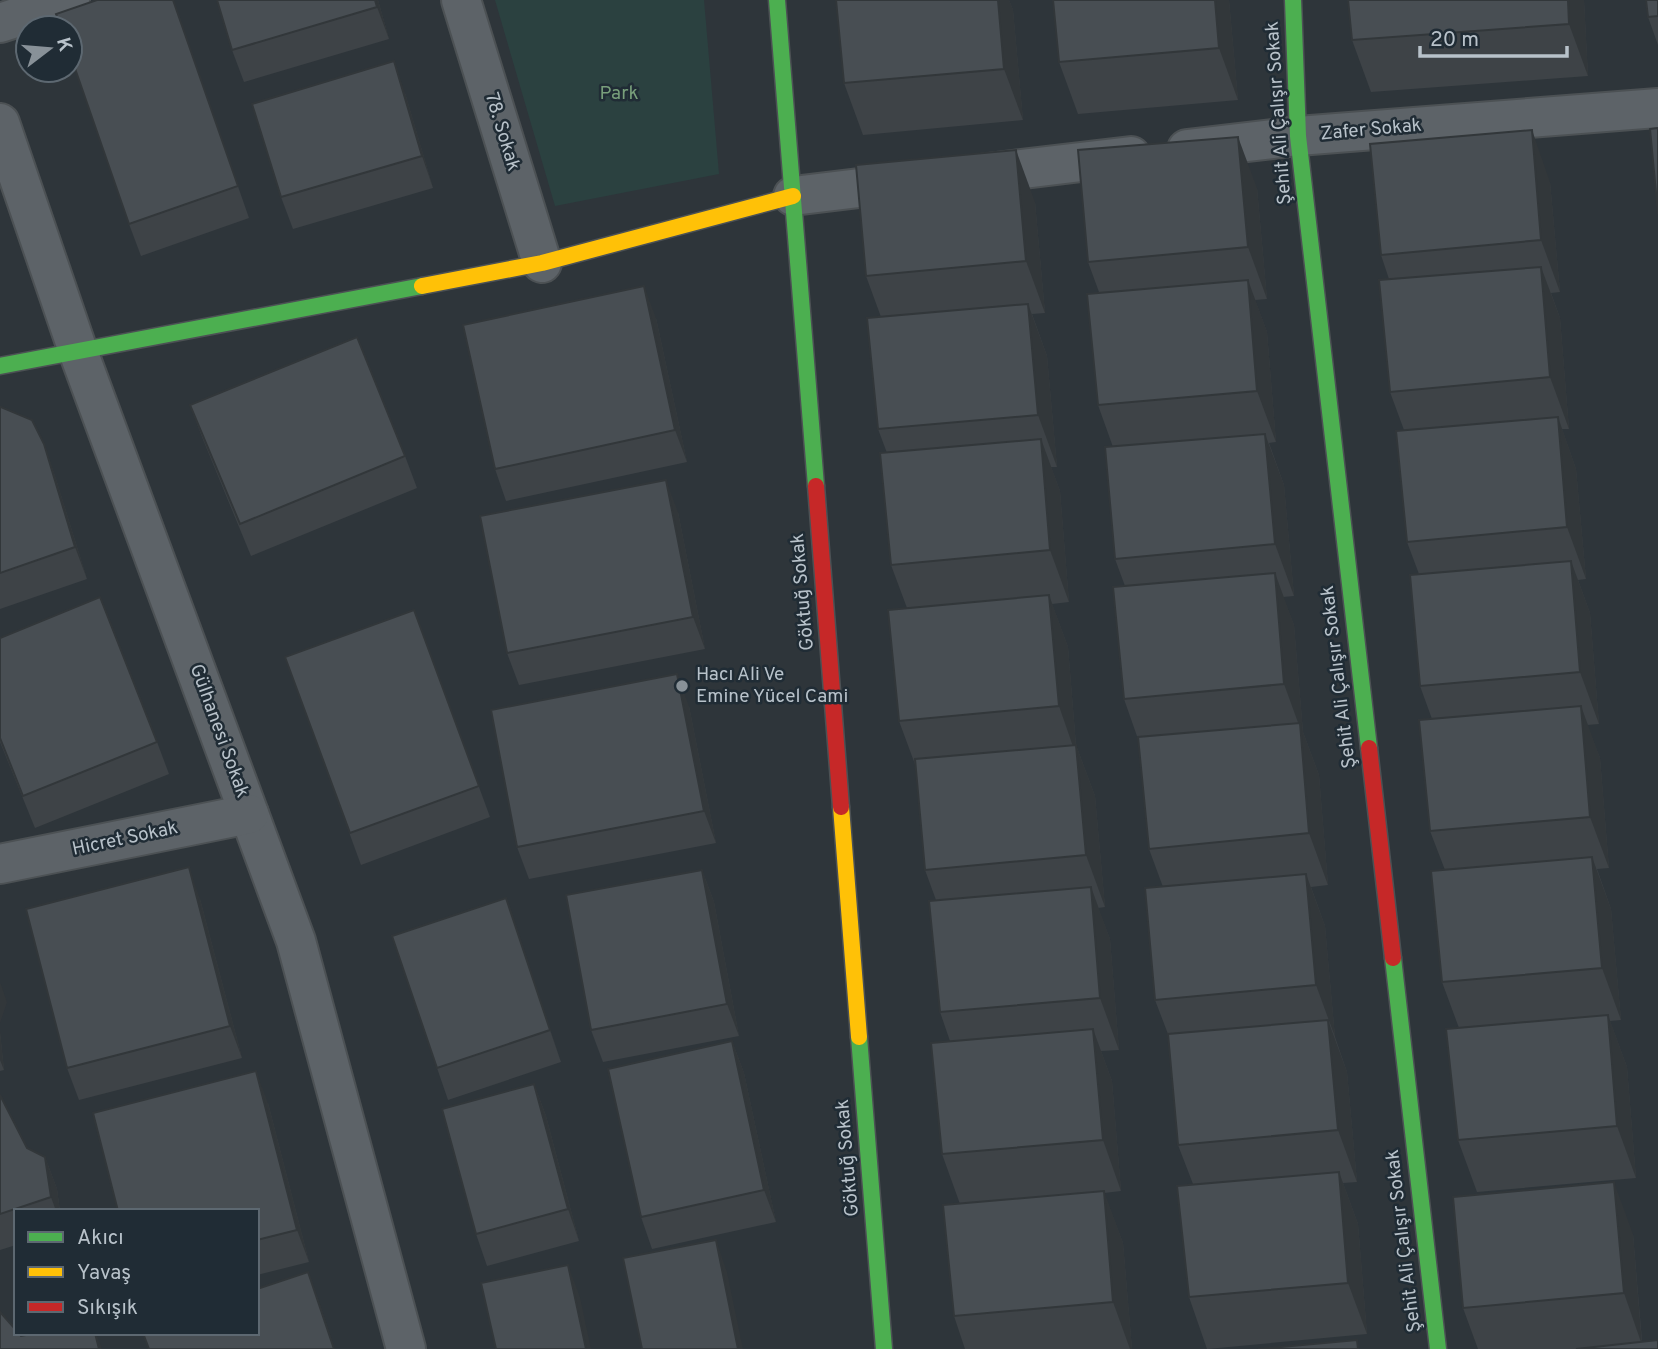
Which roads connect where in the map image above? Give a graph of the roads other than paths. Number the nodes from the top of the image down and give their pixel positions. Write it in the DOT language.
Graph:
graph roads {
  1 [pos="70,0"];
  2 [pos="461,0"];
  3 [pos="777,0"];
  4 [pos="1293,0"];
  5 [pos="0,23"];
  6 [pos="1658,108"];
  7 [pos="0,123"];
  8 [pos="1298,136"];
  9 [pos="793,196"];
  10 [pos="542,263"];
  11 [pos="78,351"];
  12 [pos="0,366"];
  13 [pos="249,814"];
  14 [pos="0,864"];
  15 [pos="406,1349"];
  16 [pos="884,1349"];
  17 [pos="1438,1349"];
  1 -- 5 [label="street"];
  2 -- 10 [label="street, 78. Sokak"];
  3 -- 9 [label="street, Göktuğ Sokak"];
  4 -- 8 [label="street, Şehit Ali Çalışır Sokak"];
  6 -- 8 [label="street, Zafer Sokak"];
  7 -- 11 [label="street, Gülhanesi Sokak"];
  8 -- 9 [label="street, Zafer Sokak"];
  8 -- 17 [label="street, Şehit Ali Çalışır Sokak"];
  9 -- 10 [label="street"];
  9 -- 16 [label="street, Göktuğ Sokak"];
  10 -- 11 [label="street"];
  11 -- 12 [label="street"];
  11 -- 13 [label="street, Gülhanesi Sokak"];
  13 -- 14 [label="street, Hicret Sokak"];
  13 -- 15 [label="street, Gülhanesi Sokak"];
}
